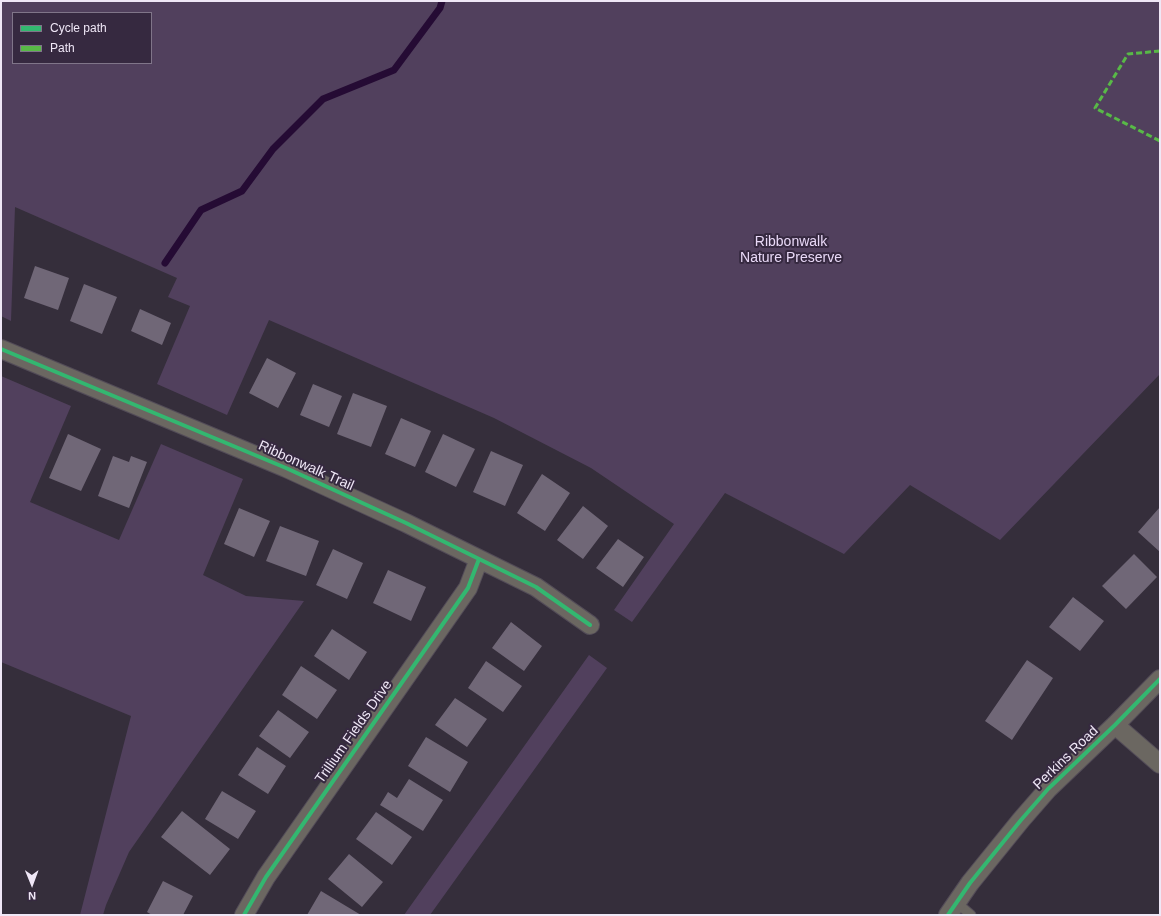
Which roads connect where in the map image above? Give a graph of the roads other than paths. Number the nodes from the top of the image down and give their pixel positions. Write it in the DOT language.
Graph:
graph roads {
  1 [pos="1,349"];
  2 [pos="479,559"];
  3 [pos="590,625"];
  4 [pos="1160,679"];
  5 [pos="1115,725"];
  6 [pos="1160,764"];
  7 [pos="952,909"];
  8 [pos="244,915"];
  9 [pos="971,915"];
  1 -- 2 [label="street, Ribbonwalk Trail"];
  2 -- 3 [label="street, Ribbonwalk Trail"];
  2 -- 8 [label="street, Trillium Fields Drive"];
  4 -- 5 [label="street, Perkins Road"];
  5 -- 6 [label="street"];
  5 -- 7 [label="street, Perkins Road"];
  7 -- 9 [label="lane"];
}
